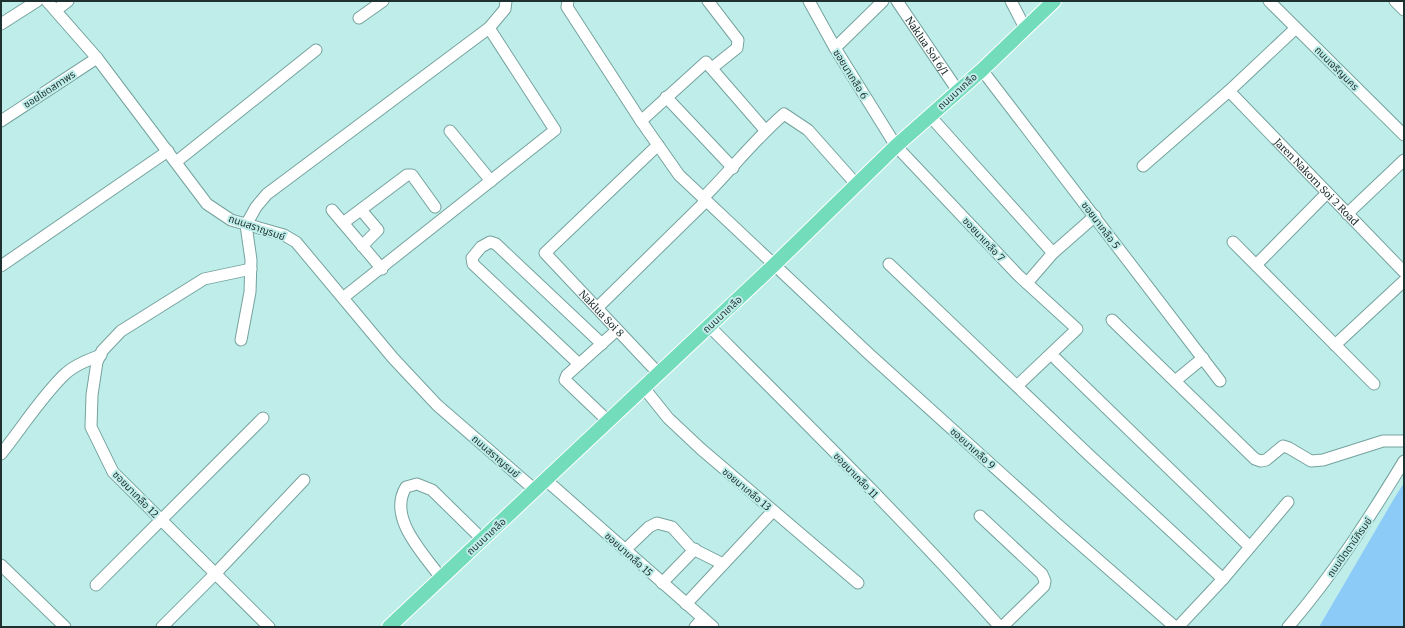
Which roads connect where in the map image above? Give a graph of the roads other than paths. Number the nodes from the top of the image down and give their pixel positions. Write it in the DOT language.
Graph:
graph roads {
  1 [pos="37,1"];
  2 [pos="47,1"];
  3 [pos="68,1"];
  4 [pos="383,1"];
  5 [pos="506,1"];
  6 [pos="568,1"];
  7 [pos="708,1"];
  8 [pos="809,1"];
  9 [pos="883,1"];
  10 [pos="897,1"];
  11 [pos="1011,1"];
  12 [pos="1054,1"];
  13 [pos="1269,1"];
  14 [pos="1395,1"];
  15 [pos="56,10"];
  16 [pos="1404,10"];
  17 [pos="359,18"];
  18 [pos="1,24"];
  19 [pos="489,28"];
  20 [pos="1025,28"];
  21 [pos="1296,28"];
  22 [pos="835,48"];
  23 [pos="316,50"];
  24 [pos="97,58"];
  25 [pos="712,68"];
  26 [pos="982,70"];
  27 [pos="958,91"];
  28 [pos="1229,91"];
  29 [pos="666,97"];
  30 [pos="930,116"];
  31 [pos="1,121"];
  32 [pos="641,121"];
  33 [pos="765,130"];
  34 [pos="450,131"];
  35 [pos="1404,135"];
  36 [pos="658,145"];
  37 [pos="896,146"];
  38 [pos="168,151"];
  39 [pos="1404,160"];
  40 [pos="176,162"];
  41 [pos="1143,166"];
  42 [pos="733,168"];
  43 [pos="491,181"];
  44 [pos="856,184"];
  45 [pos="1327,193"];
  46 [pos="704,200"];
  47 [pos="435,207"];
  48 [pos="332,210"];
  49 [pos="361,210"];
  50 [pos="1348,214"];
  51 [pos="1095,216"];
  52 [pos="343,223"];
  53 [pos="246,225"];
  54 [pos="1233,242"];
  55 [pos="362,246"];
  56 [pos="1053,253"];
  57 [pos="890,264"];
  58 [pos="774,265"];
  59 [pos="1256,265"];
  60 [pos="1,266"];
  61 [pos="251,269"];
  62 [pos="382,269"];
  63 [pos="1404,272"];
  64 [pos="1404,281"];
  65 [pos="1027,283"];
  66 [pos="344,297"];
  67 [pos="597,308"];
  68 [pos="1112,320"];
  69 [pos="709,326"];
  70 [pos="617,330"];
  71 [pos="241,340"];
  72 [pos="602,344"];
  73 [pos="1335,345"];
  74 [pos="100,355"];
  75 [pos="1203,358"];
  76 [pos="1056,359"];
  77 [pos="580,364"];
  78 [pos="658,374"];
  79 [pos="1175,381"];
  80 [pos="1220,381"];
  81 [pos="1374,384"];
  82 [pos="1017,386"];
  83 [pos="644,388"];
  84 [pos="263,418"];
  85 [pos="608,421"];
  86 [pos="1404,441"];
  87 [pos="1,454"];
  88 [pos="1404,461"];
  89 [pos="304,480"];
  90 [pos="546,480"];
  91 [pos="535,490"];
  92 [pos="1288,502"];
  93 [pos="774,511"];
  94 [pos="980,516"];
  95 [pos="161,519"];
  96 [pos="482,539"];
  97 [pos="1250,547"];
  98 [pos="694,549"];
  99 [pos="625,550"];
  100 [pos="723,564"];
  101 [pos="1,565"];
  102 [pos="215,574"];
  103 [pos="441,578"];
  104 [pos="1223,579"];
  105 [pos="662,583"];
  106 [pos="858,583"];
  107 [pos="96,585"];
  108 [pos="686,604"];
  109 [pos="703,618"];
  110 [pos="65,627"];
  111 [pos="162,627"];
  112 [pos="269,627"];
  113 [pos="389,627"];
  114 [pos="695,627"];
  115 [pos="713,627"];
  116 [pos="1001,627"];
  117 [pos="1176,627"];
  118 [pos="1288,627"];
  1 -- 18 [label="street"];
  2 -- 15 [label="street, ถนนสราญรมย์"];
  3 -- 15 [label="street"];
  4 -- 17 [label="street"];
  5 -- 19 [label="street"];
  6 -- 32 [label="street, ซอยนาเกลือ 9"];
  7 -- 25 [label="street"];
  8 -- 22 [label="street, ซอยนาเกลือ 6"];
  9 -- 22 [label="street"];
  10 -- 27 [label="street, Naklua Soi 6/1"];
  11 -- 20 [label="street"];
  12 -- 20 [label="main road, ถนนนาเกลือ"];
  13 -- 21 [label="street, ถนนเจริญนคร"];
  14 -- 16 [label="street"];
  15 -- 24 [label="street, ถนนสราญรมย์"];
  19 -- 43 [label="street"];
  19 -- 53 [label="street"];
  20 -- 26 [label="main road, ถนนนาเกลือ"];
  21 -- 28 [label="street"];
  21 -- 35 [label="street, ถนนเจริญนคร"];
  22 -- 37 [label="street, ซอยนาเกลือ 6"];
  23 -- 40 [label="street"];
  24 -- 31 [label="street, ซอยโชดสกาพร"];
  24 -- 38 [label="street, ถนนสราญรมย์"];
  25 -- 29 [label="street"];
  25 -- 33 [label="street"];
  26 -- 27 [label="main road, ถนนนาเกลือ"];
  26 -- 51 [label="street, ซอยนาเกลือ 5"];
  27 -- 30 [label="main road, ถนนนาเกลือ"];
  28 -- 41 [label="street"];
  28 -- 45 [label="street, Jaren Nakorn Soi 2 Road"];
  29 -- 32 [label="street"];
  29 -- 42 [label="street"];
  30 -- 37 [label="main road, ถนนนาเกลือ"];
  30 -- 56 [label="street"];
  32 -- 36 [label="street, ซอยนาเกลือ 9"];
  33 -- 42 [label="street"];
  33 -- 44 [label="street"];
  34 -- 43 [label="street"];
  36 -- 46 [label="street, ซอยนาเกลือ 9"];
  36 -- 67 [label="street, Naklua Soi 8"];
  37 -- 44 [label="main road, ถนนนาเกลือ"];
  37 -- 65 [label="street, ซอยนาเกลือ 7"];
  38 -- 40 [label="street, ถนนสราญรมย์"];
  38 -- 60 [label="street"];
  39 -- 50 [label="street"];
  40 -- 53 [label="street, ถนนสราญรมย์"];
  42 -- 46 [label="street"];
  43 -- 62 [label="street"];
  44 -- 58 [label="main road, ถนนนาเกลือ"];
  45 -- 50 [label="street, Jaren Nakorn Soi 2 Road"];
  45 -- 59 [label="street"];
  46 -- 58 [label="street, ซอยนาเกลือ 9"];
  46 -- 67 [label="street"];
  47 -- 49 [label="street"];
  48 -- 52 [label="street"];
  49 -- 52 [label="street"];
  49 -- 55 [label="street"];
  50 -- 63 [label="street, Jaren Nakorn Soi 2 Road"];
  51 -- 56 [label="street"];
  51 -- 75 [label="street, ซอยนาเกลือ 5"];
  52 -- 55 [label="street"];
  53 -- 61 [label="street"];
  53 -- 66 [label="street, ถนนสราญรมย์"];
  54 -- 59 [label="street"];
  55 -- 62 [label="street"];
  56 -- 65 [label="street"];
  57 -- 82 [label="street"];
  58 -- 69 [label="main road, ถนนนาเกลือ"];
  58 -- 117 [label="street, ซอยนาเกลือ 9"];
  59 -- 73 [label="street"];
  61 -- 71 [label="street"];
  61 -- 74 [label="street, ซอยนาเกลือ 12"];
  62 -- 66 [label="street"];
  64 -- 73 [label="street"];
  65 -- 82 [label="street, ซอยนาเกลือ 7"];
  66 -- 91 [label="street, ถนนสราญรมย์"];
  67 -- 70 [label="street, Naklua Soi 8"];
  68 -- 79 [label="street"];
  69 -- 78 [label="main road, ถนนนาเกลือ"];
  69 -- 116 [label="street, ซอยนาเกลือ 11"];
  70 -- 72 [label="street"];
  70 -- 78 [label="street, Naklua Soi 8"];
  72 -- 77 [label="street"];
  72 -- 77 [label="street"];
  73 -- 81 [label="street"];
  74 -- 87 [label="street"];
  74 -- 95 [label="street, ซอยนาเกลือ 12"];
  75 -- 79 [label="street"];
  75 -- 80 [label="street, ซอยนาเกลือ 5"];
  76 -- 97 [label="street"];
  77 -- 85 [label="street"];
  78 -- 83 [label="main road, ถนนนาเกลือ"];
  79 -- 86 [label="street"];
  82 -- 104 [label="street"];
  83 -- 85 [label="main road, ถนนนาเกลือ"];
  83 -- 93 [label="street, ซอยนาเกลือ 13"];
  84 -- 95 [label="street"];
  85 -- 90 [label="main road, ถนนนาเกลือ"];
  88 -- 118 [label="street, ถนนปัตตานีภิรมย์"];
  89 -- 102 [label="street"];
  90 -- 91 [label="main road, ถนนนาเกลือ"];
  90 -- 99 [label="street, ซอยนาเกลือ 15"];
  91 -- 96 [label="main road, ถนนนาเกลือ"];
  92 -- 97 [label="street"];
  93 -- 100 [label="street"];
  93 -- 106 [label="street, ซอยนาเกลือ 13"];
  94 -- 116 [label="street"];
  95 -- 102 [label="street, ซอยนาเกลือ 12"];
  95 -- 107 [label="street"];
  96 -- 103 [label="main road, ถนนนาเกลือ"];
  96 -- 103 [label="street"];
  97 -- 104 [label="street"];
  98 -- 99 [label="street"];
  98 -- 100 [label="street"];
  98 -- 105 [label="street"];
  99 -- 105 [label="street, ซอยนาเกลือ 15"];
  100 -- 108 [label="street"];
  101 -- 110 [label="street"];
  102 -- 111 [label="street"];
  102 -- 112 [label="street, ซอยนาเกลือ 12"];
  103 -- 113 [label="main road, ถนนนาเกลือ"];
  104 -- 117 [label="street"];
  105 -- 108 [label="street, ซอยนาเกลือ 15"];
  108 -- 109 [label="street, ซอยนาเกลือ 15"];
  109 -- 114 [label="street"];
  109 -- 115 [label="street, ซอยนาเกลือ 15"];
}
